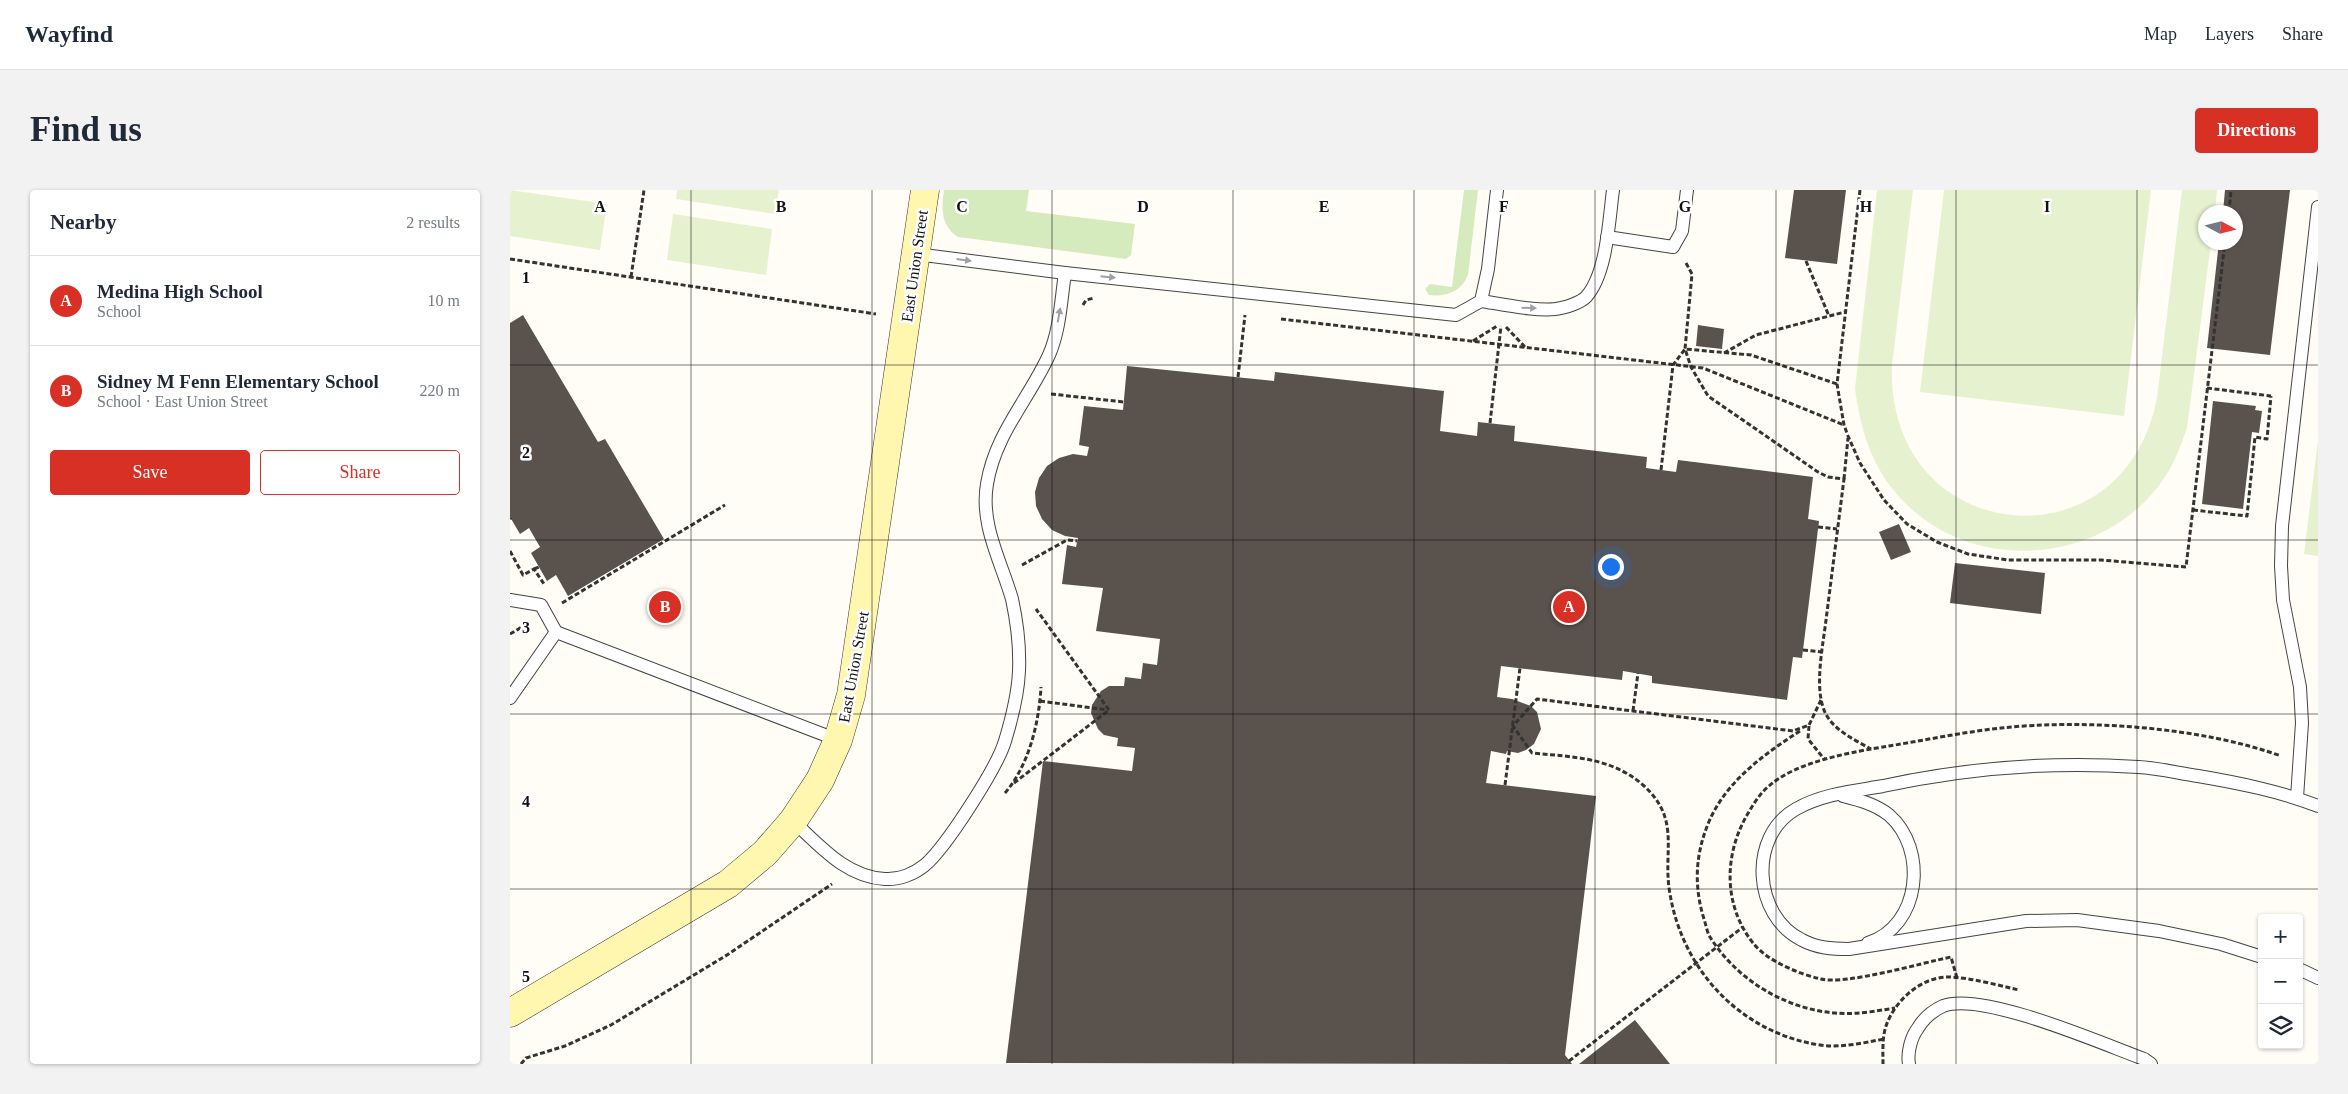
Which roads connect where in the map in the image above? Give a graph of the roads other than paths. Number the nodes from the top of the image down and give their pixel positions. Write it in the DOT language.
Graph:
graph roads {
  1 [pos="925,190"];
  2 [pos="1497,190"];
  3 [pos="1613,190"];
  4 [pos="1687,190"];
  5 [pos="2318,207"];
  6 [pos="1607,237"];
  7 [pos="916,254"];
  8 [pos="1065,273"];
  9 [pos="1481,301"];
  10 [pos="510,600"];
  11 [pos="556,632"];
  12 [pos="510,698"];
  13 [pos="838,740"];
  14 [pos="2297,798"];
  15 [pos="1818,799"];
  16 [pos="2318,806"];
  17 [pos="793,820"];
  18 [pos="1849,950"];
  19 [pos="2258,956"];
  20 [pos="2303,971"];
  21 [pos="2318,978"];
  22 [pos="510,1013"];
  23 [pos="1909,1064"];
  24 [pos="2151,1064"];
  1 -- 7 [label="street, East Union Street"];
  2 -- 9 [label="lane"];
  3 -- 6 [label="lane"];
  4 -- 6 [label="lane"];
  5 -- 14 [label="lane"];
  9 -- 6 [label="lane, one-way"];
  7 -- 8 [label="lane, one-way"];
  7 -- 13 [label="street, East Union Street"];
  8 -- 9 [label="lane, one-way"];
  17 -- 8 [label="lane, one-way"];
  10 -- 11 [label="lane"];
  11 -- 12 [label="lane"];
  11 -- 13 [label="lane"];
  13 -- 17 [label="street, East Union Street"];
  14 -- 15 [label="lane"];
  14 -- 16 [label="lane"];
  15 -- 18 [label="lane"];
  15 -- 18 [label="lane"];
  17 -- 22 [label="street, East Union Street"];
  18 -- 19 [label="lane"];
  20 -- 21 [label="lane"];
  23 -- 24 [label="lane"];
}
